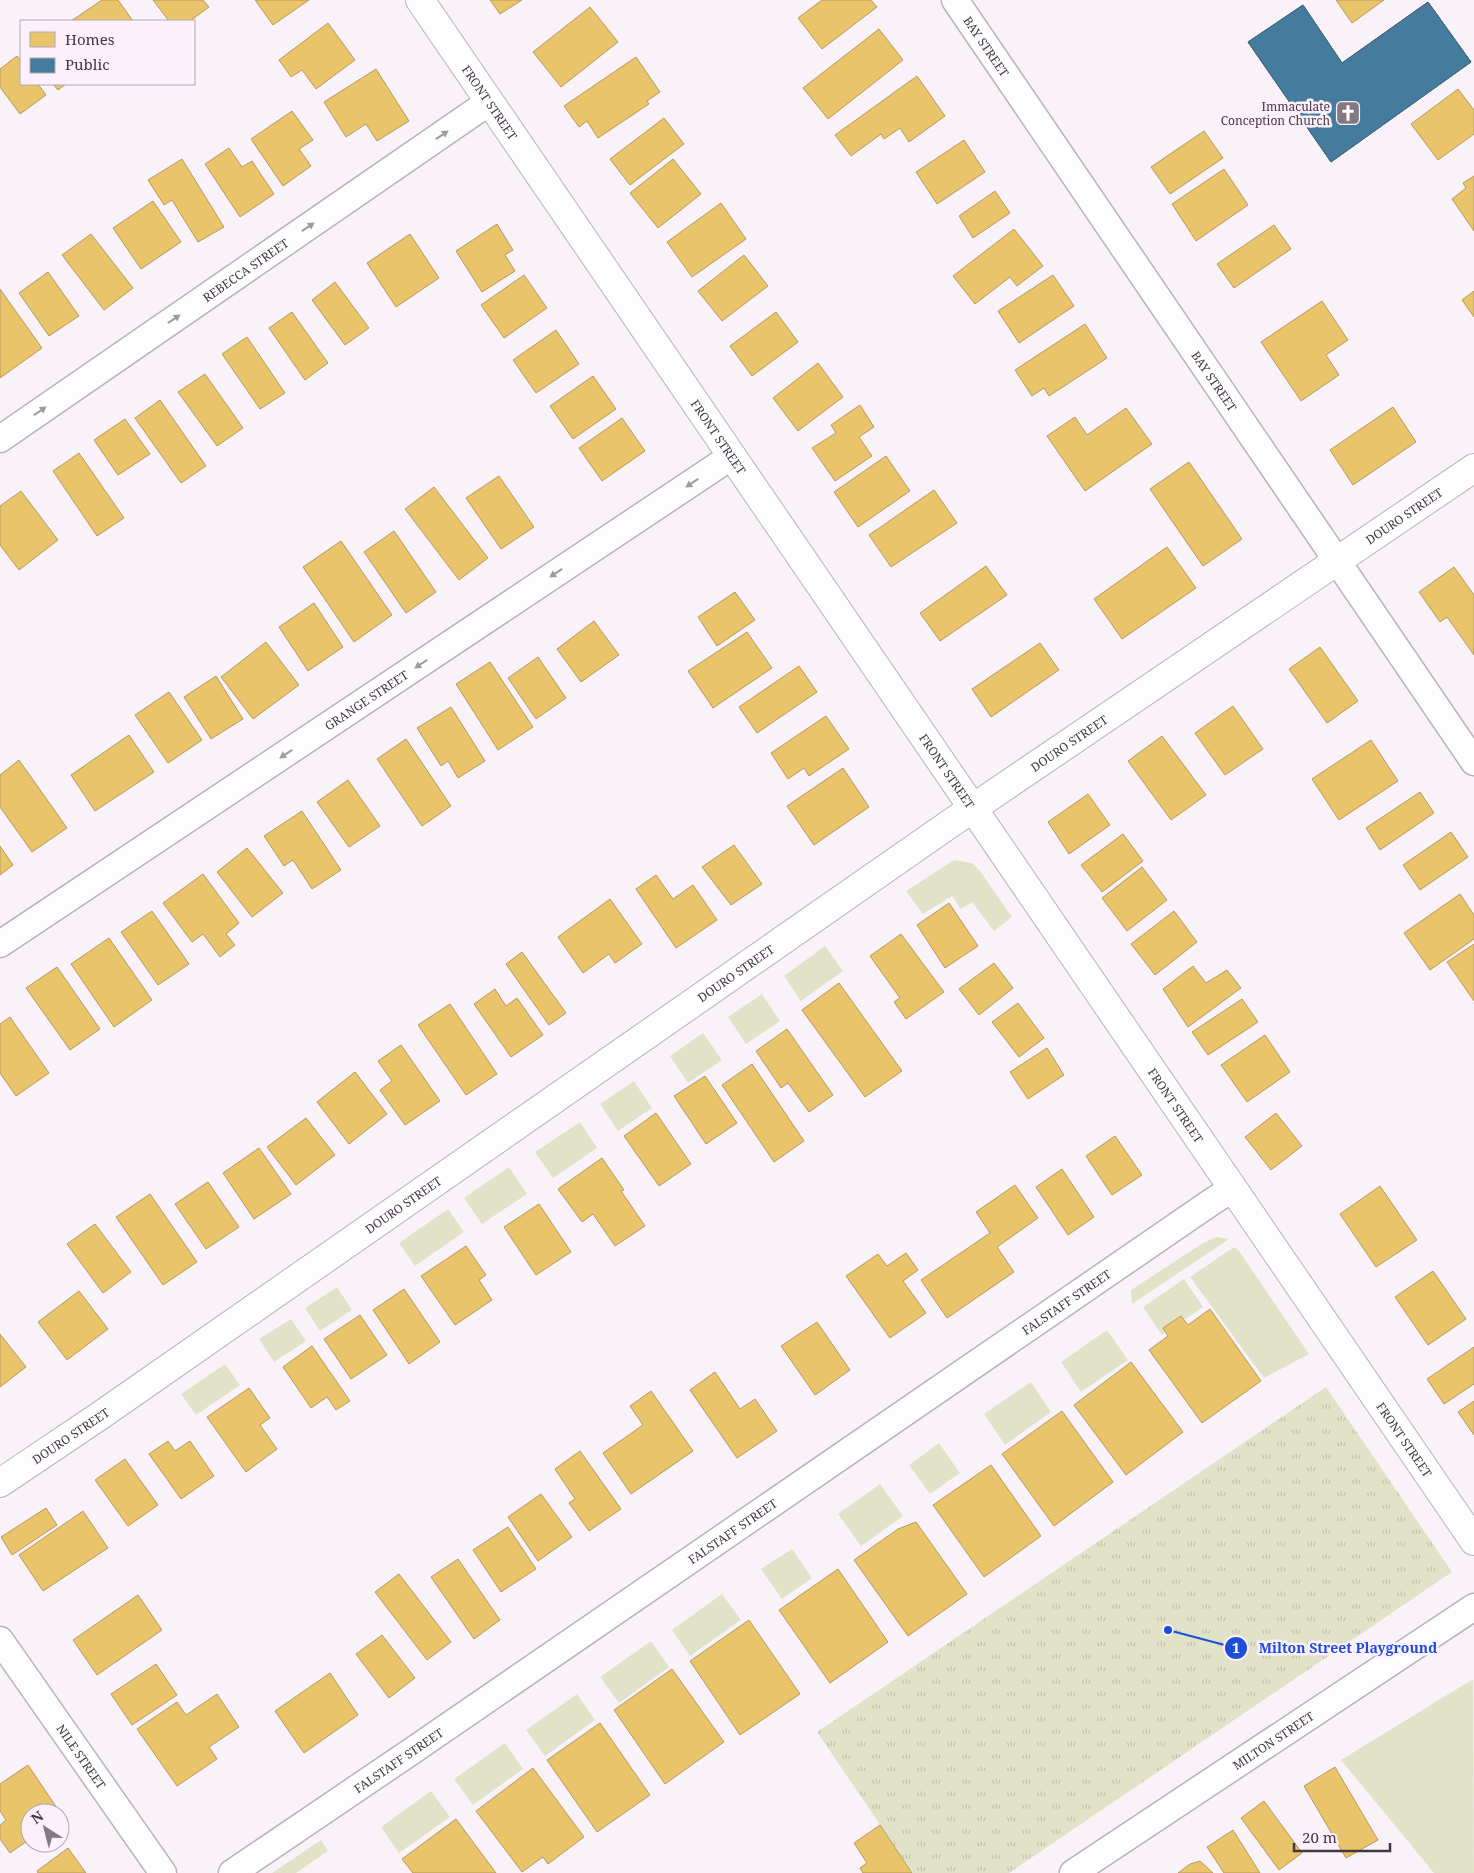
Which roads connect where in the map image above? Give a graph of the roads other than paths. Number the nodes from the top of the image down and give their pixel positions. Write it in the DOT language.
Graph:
graph roads {
  1 [pos="420,0"];
  2 [pos="955,0"];
  3 [pos="489,102"];
  4 [pos="0,439"];
  5 [pos="732,456"];
  6 [pos="1474,468"];
  7 [pos="1337,561"];
  8 [pos="1474,762"];
  9 [pos="973,808"];
  10 [pos="0,944"];
  11 [pos="1233,1188"];
  12 [pos="0,1483"];
  13 [pos="1474,1541"];
  14 [pos="1474,1607"];
  15 [pos="0,1640"];
  16 [pos="163,1873"];
  17 [pos="232,1873"];
  18 [pos="1073,1873"];
  1 -- 3 [label="street, FRONT STREET"];
  2 -- 7 [label="street, BAY STREET"];
  4 -- 3 [label="street, REBECCA STREET, one-way"];
  3 -- 5 [label="street, FRONT STREET"];
  5 -- 9 [label="street, FRONT STREET"];
  5 -- 10 [label="street, GRANGE STREET, one-way"];
  6 -- 7 [label="street, DOURO STREET"];
  7 -- 8 [label="street, BAY STREET"];
  7 -- 9 [label="street, DOURO STREET"];
  9 -- 11 [label="street, FRONT STREET"];
  9 -- 12 [label="street, DOURO STREET"];
  11 -- 13 [label="street, FRONT STREET"];
  11 -- 17 [label="street, FALSTAFF STREET"];
  14 -- 18 [label="street, MILTON STREET"];
  15 -- 16 [label="street, NILE STREET"];
}
